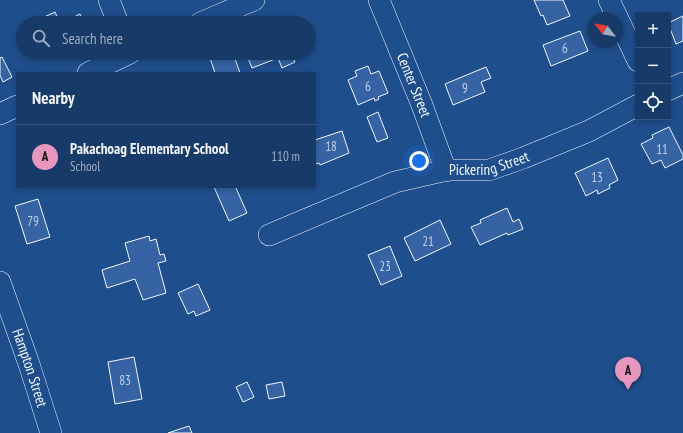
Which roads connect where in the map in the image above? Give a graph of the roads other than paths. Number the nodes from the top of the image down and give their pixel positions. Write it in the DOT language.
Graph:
graph roads {
  1 [pos="109,0"];
  2 [pos="254,0"];
  3 [pos="379,0"];
  4 [pos="609,0"];
  5 [pos="115,16"];
  6 [pos="216,16"];
  7 [pos="635,55"];
  8 [pos="115,60"];
  9 [pos="90,72"];
  10 [pos="683,83"];
  11 [pos="671,89"];
  12 [pos="16,106"];
  13 [pos="635,107"];
  14 [pos="0,114"];
  15 [pos="446,171"];
  16 [pos="269,234"];
  17 [pos="0,282"];
  18 [pos="51,433"];
  1 -- 5 [label="street"];
  2 -- 6 [label="street"];
  3 -- 15 [label="street, Center Street"];
  4 -- 7 [label="street"];
  8 -- 9 [label="street"];
  10 -- 11 [label="street"];
  12 -- 14 [label="street"];
  13 -- 15 [label="street, Pickering Street"];
  15 -- 16 [label="street, Pickering Street"];
  17 -- 18 [label="street, Hampton Street"];
}
